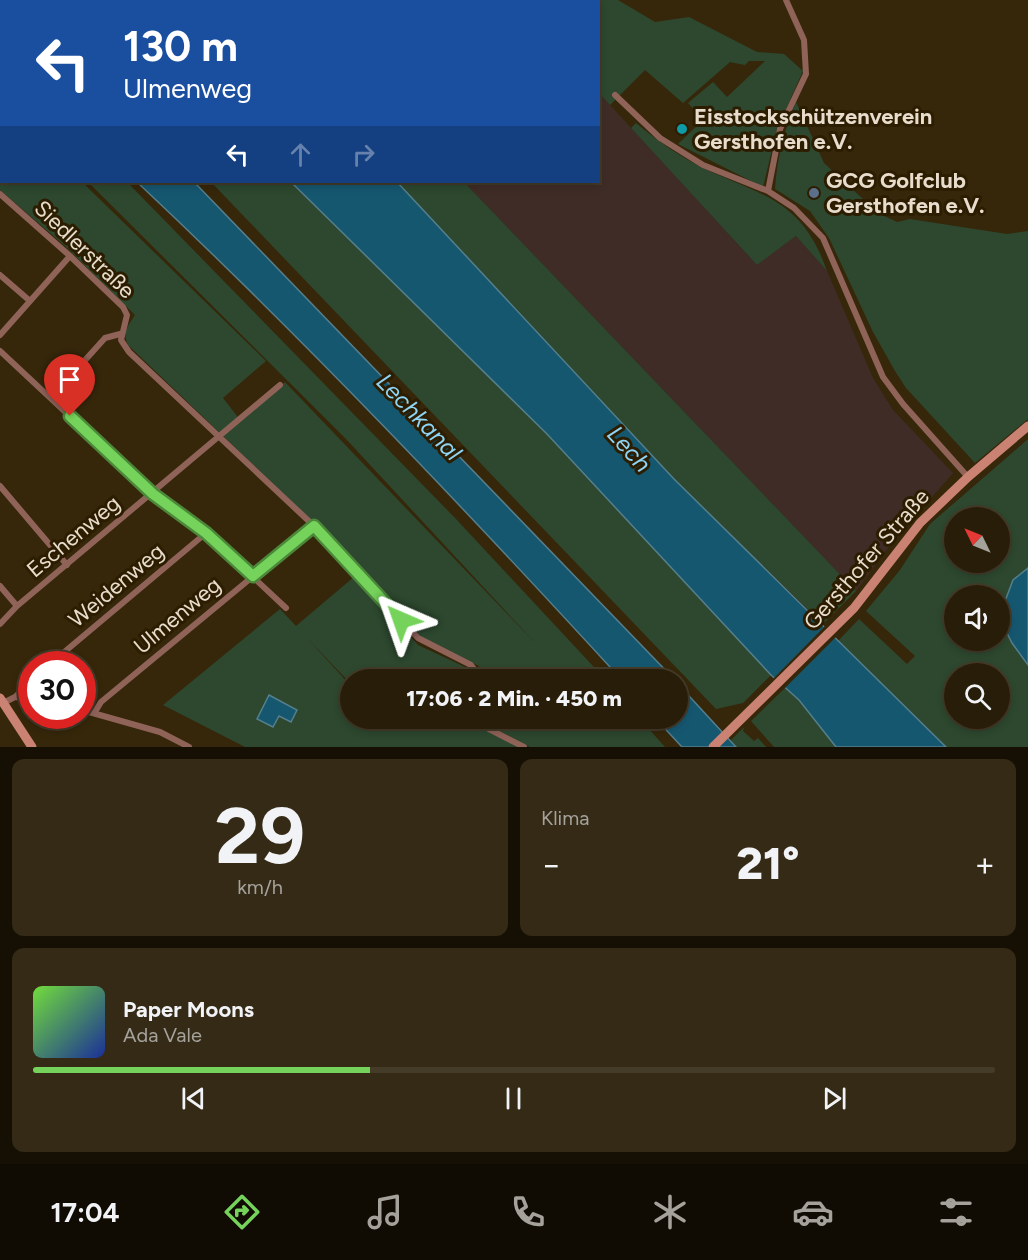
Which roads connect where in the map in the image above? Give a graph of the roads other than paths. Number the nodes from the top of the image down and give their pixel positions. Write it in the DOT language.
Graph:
graph roads {
  1 [pos="786,0"];
  2 [pos="615,95"];
  3 [pos="768,191"];
  4 [pos="0,194"];
  5 [pos="70,256"];
  6 [pos="0,275"];
  7 [pos="30,301"];
  8 [pos="120,334"];
  9 [pos="0,335"];
  10 [pos="0,351"];
  11 [pos="280,386"];
  12 [pos="51,398"];
  13 [pos="1028,426"];
  14 [pos="220,437"];
  15 [pos="968,477"];
  16 [pos="0,486"];
  17 [pos="153,494"];
  18 [pos="314,526"];
  19 [pos="206,533"];
  20 [pos="67,565"];
  21 [pos="253,576"];
  22 [pos="0,586"];
  23 [pos="17,606"];
  24 [pos="286,608"];
  25 [pos="0,624"];
  26 [pos="65,651"];
  27 [pos="474,669"];
  28 [pos="18,694"];
  29 [pos="15,697"];
  30 [pos="18,697"];
  31 [pos="2,700"];
  32 [pos="96,710"];
  33 [pos="96,712"];
  34 [pos="489,729"];
  35 [pos="32,747"];
  36 [pos="189,747"];
  37 [pos="524,747"];
  38 [pos="713,747"];
  1 -- 3 [label="street"];
  2 -- 3 [label="street"];
  3 -- 15 [label="street"];
  4 -- 5 [label="street, Siedlerstraße"];
  5 -- 7 [label="street"];
  5 -- 8 [label="street, Siedlerstraße"];
  6 -- 7 [label="street"];
  7 -- 9 [label="street"];
  8 -- 12 [label="street"];
  8 -- 14 [label="street, Siedlerstraße"];
  10 -- 12 [label="street"];
  11 -- 14 [label="street, Eschenweg"];
  12 -- 17 [label="street"];
  13 -- 15 [label="main road, Gersthofer Straße"];
  14 -- 17 [label="street, Eschenweg"];
  14 -- 18 [label="street, Siedlerstraße"];
  15 -- 38 [label="main road, Gersthofer Straße"];
  16 -- 20 [label="street"];
  17 -- 19 [label="street"];
  17 -- 20 [label="street, Eschenweg"];
  18 -- 21 [label="street, Ulmenweg"];
  18 -- 27 [label="street, Siedlerstraße"];
  19 -- 21 [label="street"];
  19 -- 26 [label="street, Weidenweg"];
  20 -- 23 [label="street, Eschenweg"];
  21 -- 24 [label="street"];
  21 -- 32 [label="street, Ulmenweg"];
  22 -- 23 [label="street"];
  23 -- 25 [label="street, Eschenweg"];
  28 -- 29 [label="street"];
  29 -- 30 [label="street"];
  29 -- 31 [label="street"];
  31 -- 35 [label="main road"];
  33 -- 36 [label="street"];
  34 -- 37 [label="street"];
}
